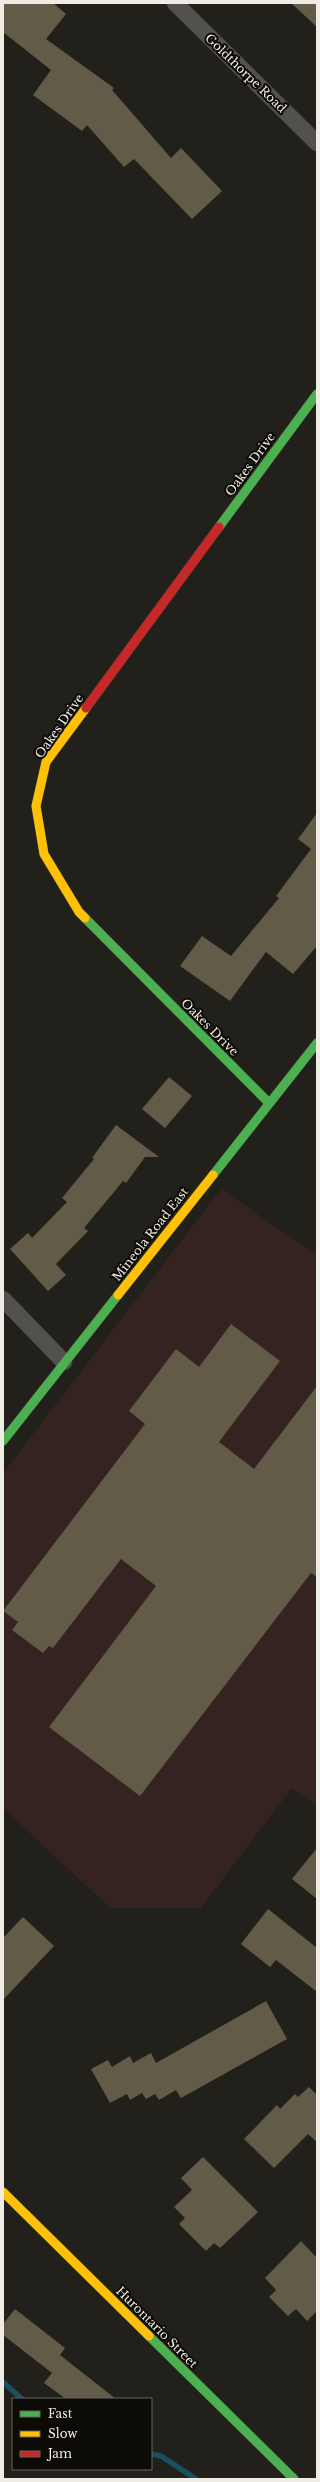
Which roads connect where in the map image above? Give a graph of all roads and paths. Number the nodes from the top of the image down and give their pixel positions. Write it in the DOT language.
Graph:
graph roads {
  1 [pos="175,3"];
  2 [pos="317,143"];
  3 [pos="317,394"];
  4 [pos="317,1042"];
  5 [pos="269,1104"];
  6 [pos="3,1299"];
  7 [pos="64,1362"];
  8 [pos="3,1441"];
  9 [pos="3,2192"];
  10 [pos="294,2479"];
  1 -- 2 [label="street, Goldthorpe Road"];
  3 -- 5 [label="street, Oakes Drive"];
  4 -- 5 [label="street, Mineola Road East"];
  5 -- 7 [label="street, Mineola Road East"];
  6 -- 7 [label="street"];
  7 -- 8 [label="street, Mineola Road East"];
  9 -- 10 [label="street, Hurontario Street"];
}
